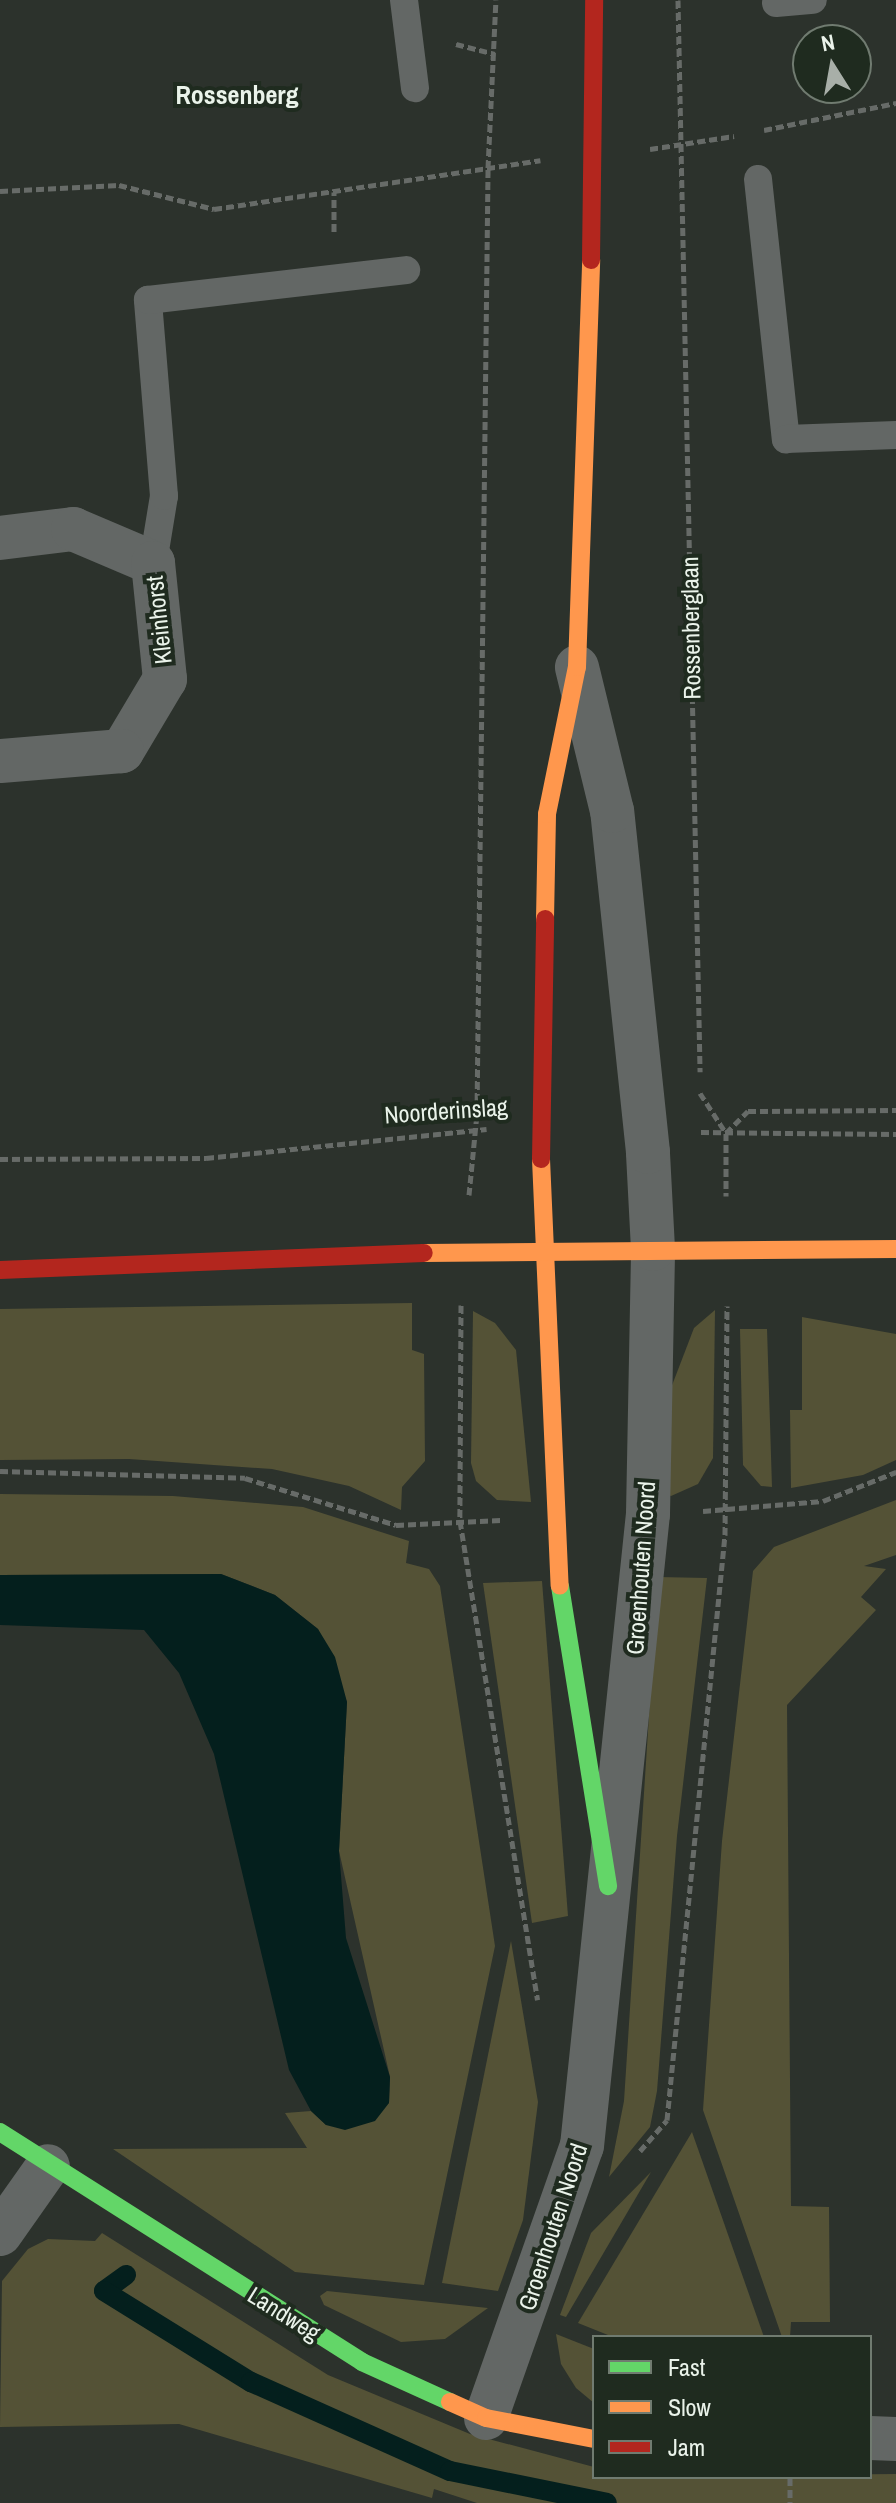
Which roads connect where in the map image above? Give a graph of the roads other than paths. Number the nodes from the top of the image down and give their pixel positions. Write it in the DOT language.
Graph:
graph roads {
  1 [pos="404,0"];
  2 [pos="594,0"];
  3 [pos="813,0"];
  4 [pos="776,3"];
  5 [pos="415,88"];
  6 [pos="758,179"];
  7 [pos="406,270"];
  8 [pos="896,435"];
  9 [pos="0,538"];
  10 [pos="153,563"];
  11 [pos="577,667"];
  12 [pos="0,761"];
  13 [pos="653,1249"];
  14 [pos="896,1249"];
  15 [pos="540,1251"];
  16 [pos="0,1270"];
  17 [pos="608,1886"];
  18 [pos="0,2132"];
  19 [pos="48,2166"];
  20 [pos="0,2234"];
  21 [pos="486,2418"];
  22 [pos="872,2438"];
  23 [pos="592,2439"];
  24 [pos="896,2439"];
  1 -- 5 [label="lane"];
  2 -- 11 [label="street"];
  3 -- 4 [label="lane"];
  6 -- 8 [label="lane"];
  7 -- 10 [label="lane"];
  9 -- 10 [label="street, Kleinhorst"];
  10 -- 12 [label="street, Kleinhorst"];
  11 -- 13 [label="street"];
  11 -- 15 [label="street"];
  13 -- 14 [label="street"];
  13 -- 15 [label="street"];
  13 -- 17 [label="street, Groenhouten Noord"];
  15 -- 16 [label="street"];
  15 -- 17 [label="street, Groenhouten Noord"];
  17 -- 21 [label="street, Groenhouten Noord"];
  18 -- 19 [label="street, Landweg"];
  19 -- 20 [label="street"];
  19 -- 21 [label="street, Landweg"];
  21 -- 23 [label="street, Landweg"];
  22 -- 24 [label="street"];
}
